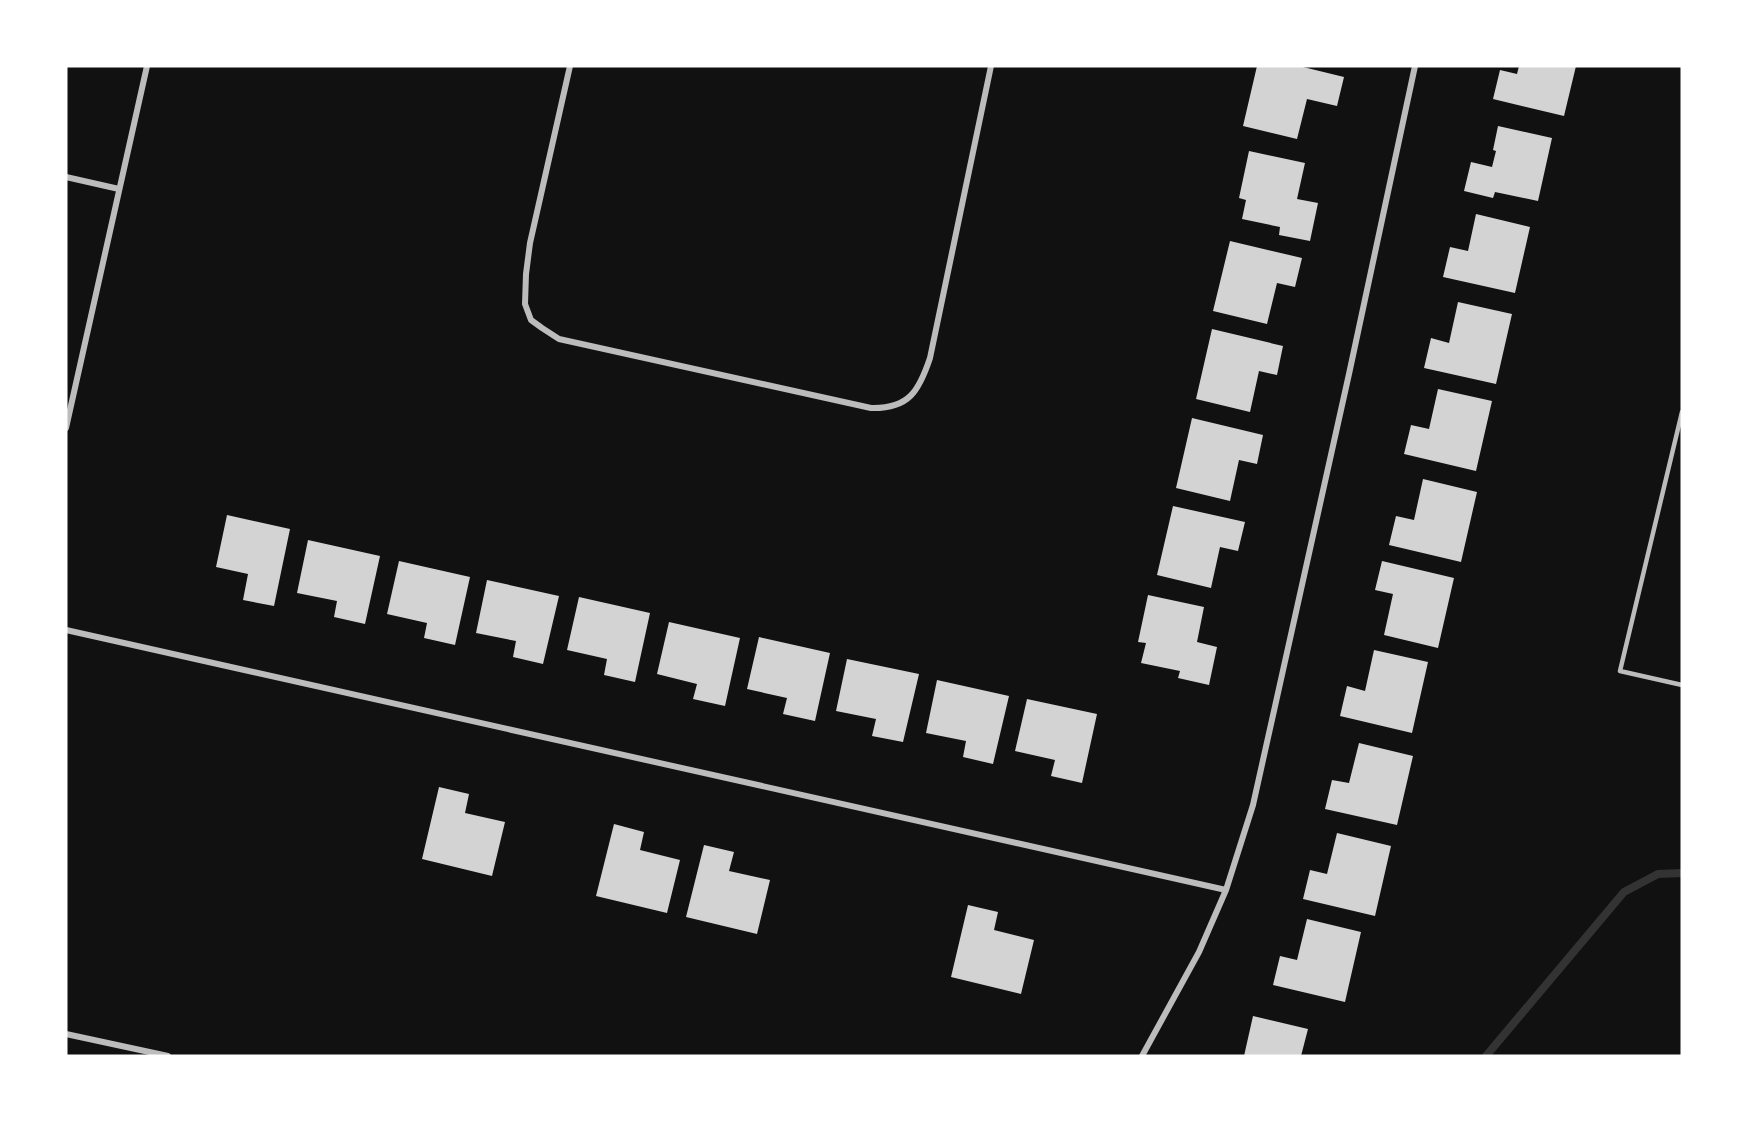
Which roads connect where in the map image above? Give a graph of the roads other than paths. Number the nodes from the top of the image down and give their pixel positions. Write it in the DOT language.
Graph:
graph roads {
  1 [pos="147,66"];
  2 [pos="570,66"];
  3 [pos="991,66"];
  4 [pos="1415,66"];
  5 [pos="66,177"];
  6 [pos="119,189"];
  7 [pos="1682,412"];
  8 [pos="66,428"];
  9 [pos="66,630"];
  10 [pos="1682,685"];
  11 [pos="1226,890"];
  12 [pos="68,1034"];
  13 [pos="168,1056"];
  14 [pos="1142,1056"];
  1 -- 6 [label="street"];
  2 -- 3 [label="street"];
  4 -- 11 [label="street"];
  5 -- 6 [label="street"];
  6 -- 8 [label="street"];
  7 -- 10 [label="lane"];
  9 -- 11 [label="street"];
  11 -- 14 [label="street"];
  12 -- 13 [label="street"];
}
